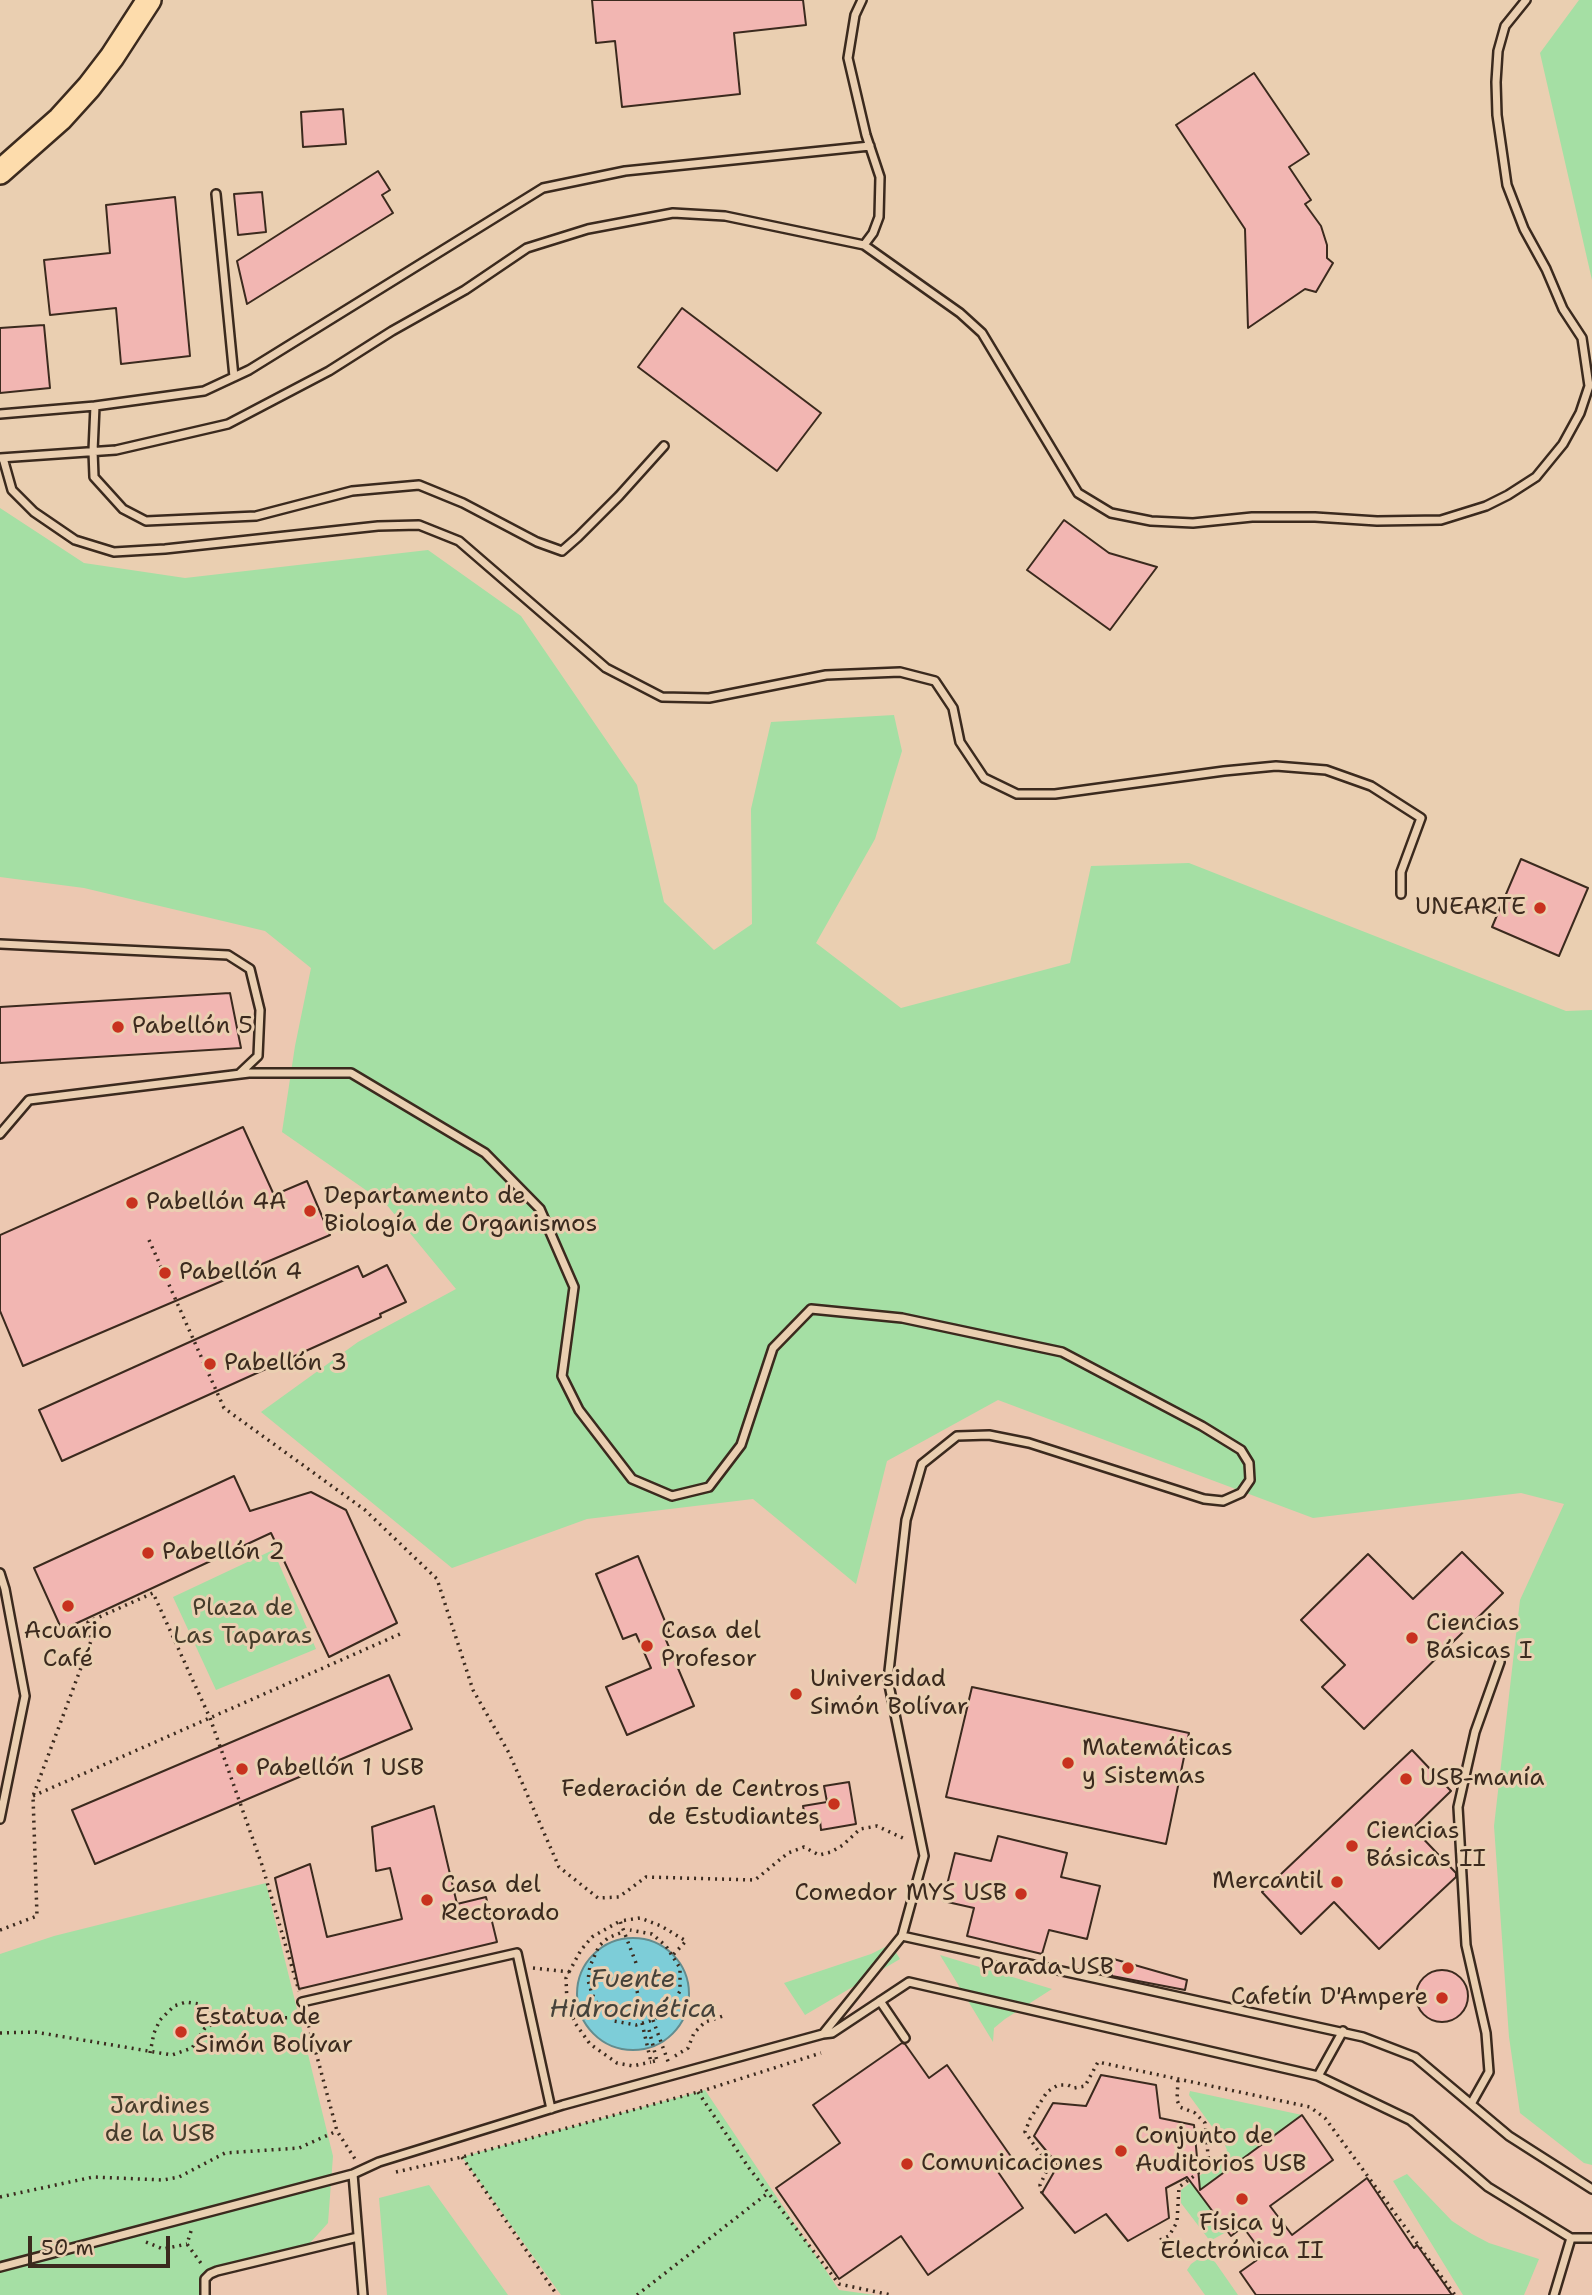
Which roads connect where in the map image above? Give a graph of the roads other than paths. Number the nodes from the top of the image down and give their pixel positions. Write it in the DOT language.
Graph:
graph roads {
  1 [pos="149,0"];
  2 [pos="862,0"];
  3 [pos="1526,0"];
  4 [pos="870,146"];
  5 [pos="0,172"];
  6 [pos="216,194"];
  7 [pos="864,245"];
  8 [pos="234,377"];
  9 [pos="95,406"];
  10 [pos="0,414"];
  11 [pos="664,446"];
  12 [pos="93,451"];
  13 [pos="2,458"];
  14 [pos="1401,894"];
  15 [pos="0,944"];
  16 [pos="238,1074"];
  17 [pos="0,1134"];
  18 [pos="0,1573"];
  19 [pos="1500,1662"];
  20 [pos="0,1819"];
  21 [pos="902,1936"];
  22 [pos="880,2001"];
  23 [pos="302,2002"];
  24 [pos="1343,2031"];
  25 [pos="823,2034"];
  26 [pos="905,2038"];
  27 [pos="1318,2076"];
  28 [pos="1471,2104"];
  29 [pos="551,2109"];
  30 [pos="353,2174"];
  31 [pos="1592,2189"];
  32 [pos="358,2236"];
  33 [pos="1571,2238"];
  34 [pos="1592,2238"];
  35 [pos="0,2267"];
  36 [pos="205,2295"];
  37 [pos="363,2295"];
  38 [pos="1554,2295"];
  1 -- 5 [label="main road"];
  2 -- 4 [label="lane"];
  3 -- 7 [label="lane"];
  4 -- 7 [label="lane"];
  4 -- 8 [label="lane"];
  6 -- 8 [label="lane"];
  7 -- 12 [label="lane"];
  8 -- 9 [label="lane"];
  9 -- 10 [label="lane"];
  9 -- 12 [label="lane"];
  11 -- 12 [label="lane"];
  12 -- 13 [label="lane"];
  13 -- 14 [label="lane"];
  15 -- 16 [label="lane"];
  16 -- 17 [label="lane"];
  16 -- 21 [label="lane"];
  18 -- 20 [label="lane"];
  19 -- 28 [label="lane"];
  21 -- 24 [label="lane"];
  21 -- 25 [label="lane"];
  22 -- 25 [label="lane"];
  22 -- 26 [label="lane"];
  22 -- 27 [label="lane"];
  23 -- 29 [label="lane"];
  24 -- 27 [label="lane"];
  24 -- 28 [label="lane"];
  25 -- 29 [label="lane"];
  27 -- 33 [label="lane"];
  28 -- 31 [label="lane"];
  29 -- 30 [label="lane"];
  30 -- 32 [label="lane"];
  30 -- 35 [label="lane"];
  32 -- 36 [label="lane"];
  32 -- 37 [label="lane"];
  33 -- 34 [label="lane"];
  33 -- 38 [label="lane"];
}
